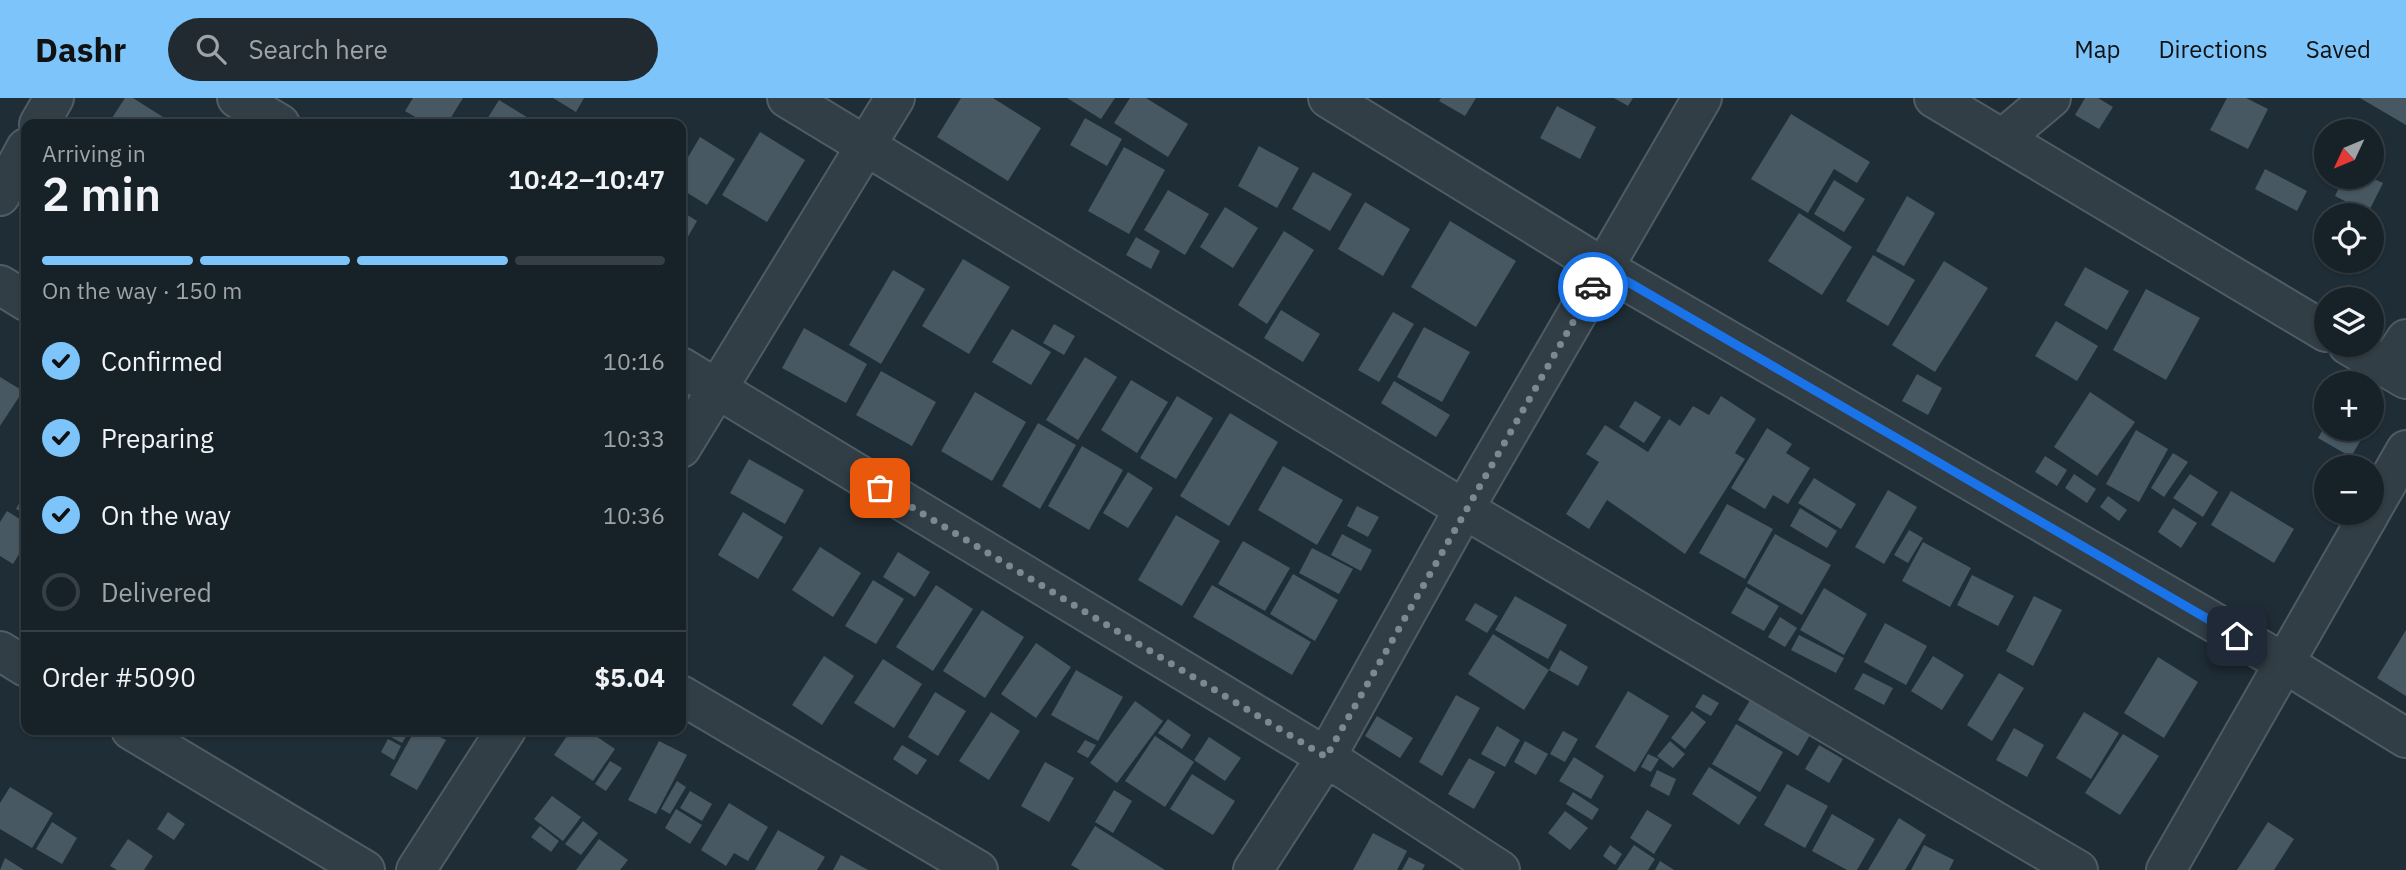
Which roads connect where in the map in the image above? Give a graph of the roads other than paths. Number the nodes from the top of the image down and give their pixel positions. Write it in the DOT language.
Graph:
graph roads {
  1 [pos="54,98"];
  2 [pos="237,98"];
  3 [pos="787,98"];
  4 [pos="895,98"];
  5 [pos="1328,98"];
  6 [pos="1702,98"];
  7 [pos="1934,98"];
  8 [pos="2051,98"];
  9 [pos="42,119"];
  10 [pos="272,119"];
  11 [pos="2002,139"];
  12 [pos="866,146"];
  13 [pos="21,157"];
  14 [pos="0,196"];
  15 [pos="1604,268"];
  16 [pos="0,285"];
  17 [pos="21,297"];
  18 [pos="2314,324"];
  19 [pos="686,370"];
  20 [pos="716,389"];
  21 [pos="686,439"];
  22 [pos="2406,450"];
  23 [pos="2384,489"];
  24 [pos="1464,509"];
  25 [pos="2364,525"];
  26 [pos="0,651"];
  27 [pos="2284,663"];
  28 [pos="21,664"];
  29 [pos="686,698"];
  30 [pos="139,735"];
  31 [pos="503,735"];
  32 [pos="2406,738"];
  33 [pos="1326,757"];
  34 [pos="365,870"];
  35 [pos="416,870"];
  36 [pos="978,870"];
  37 [pos="1253,870"];
  38 [pos="1500,870"];
  39 [pos="2078,870"];
  40 [pos="2166,870"];
  1 -- 9 [label="street"];
  2 -- 10 [label="street"];
  3 -- 12 [label="street"];
  4 -- 12 [label="street"];
  5 -- 15 [label="street"];
  6 -- 15 [label="street"];
  7 -- 11 [label="street"];
  8 -- 11 [label="street"];
  11 -- 18 [label="street"];
  12 -- 20 [label="street"];
  12 -- 24 [label="street"];
  13 -- 14 [label="street"];
  15 -- 24 [label="street"];
  15 -- 27 [label="street"];
  16 -- 17 [label="street"];
  19 -- 20 [label="street"];
  20 -- 21 [label="street"];
  20 -- 33 [label="street"];
  22 -- 23 [label="street"];
  24 -- 33 [label="street"];
  24 -- 39 [label="street"];
  25 -- 27 [label="street"];
  26 -- 28 [label="street"];
  27 -- 32 [label="street"];
  27 -- 40 [label="street"];
  29 -- 36 [label="street"];
  30 -- 34 [label="street"];
  31 -- 35 [label="street"];
  33 -- 37 [label="street"];
  33 -- 38 [label="street"];
}
